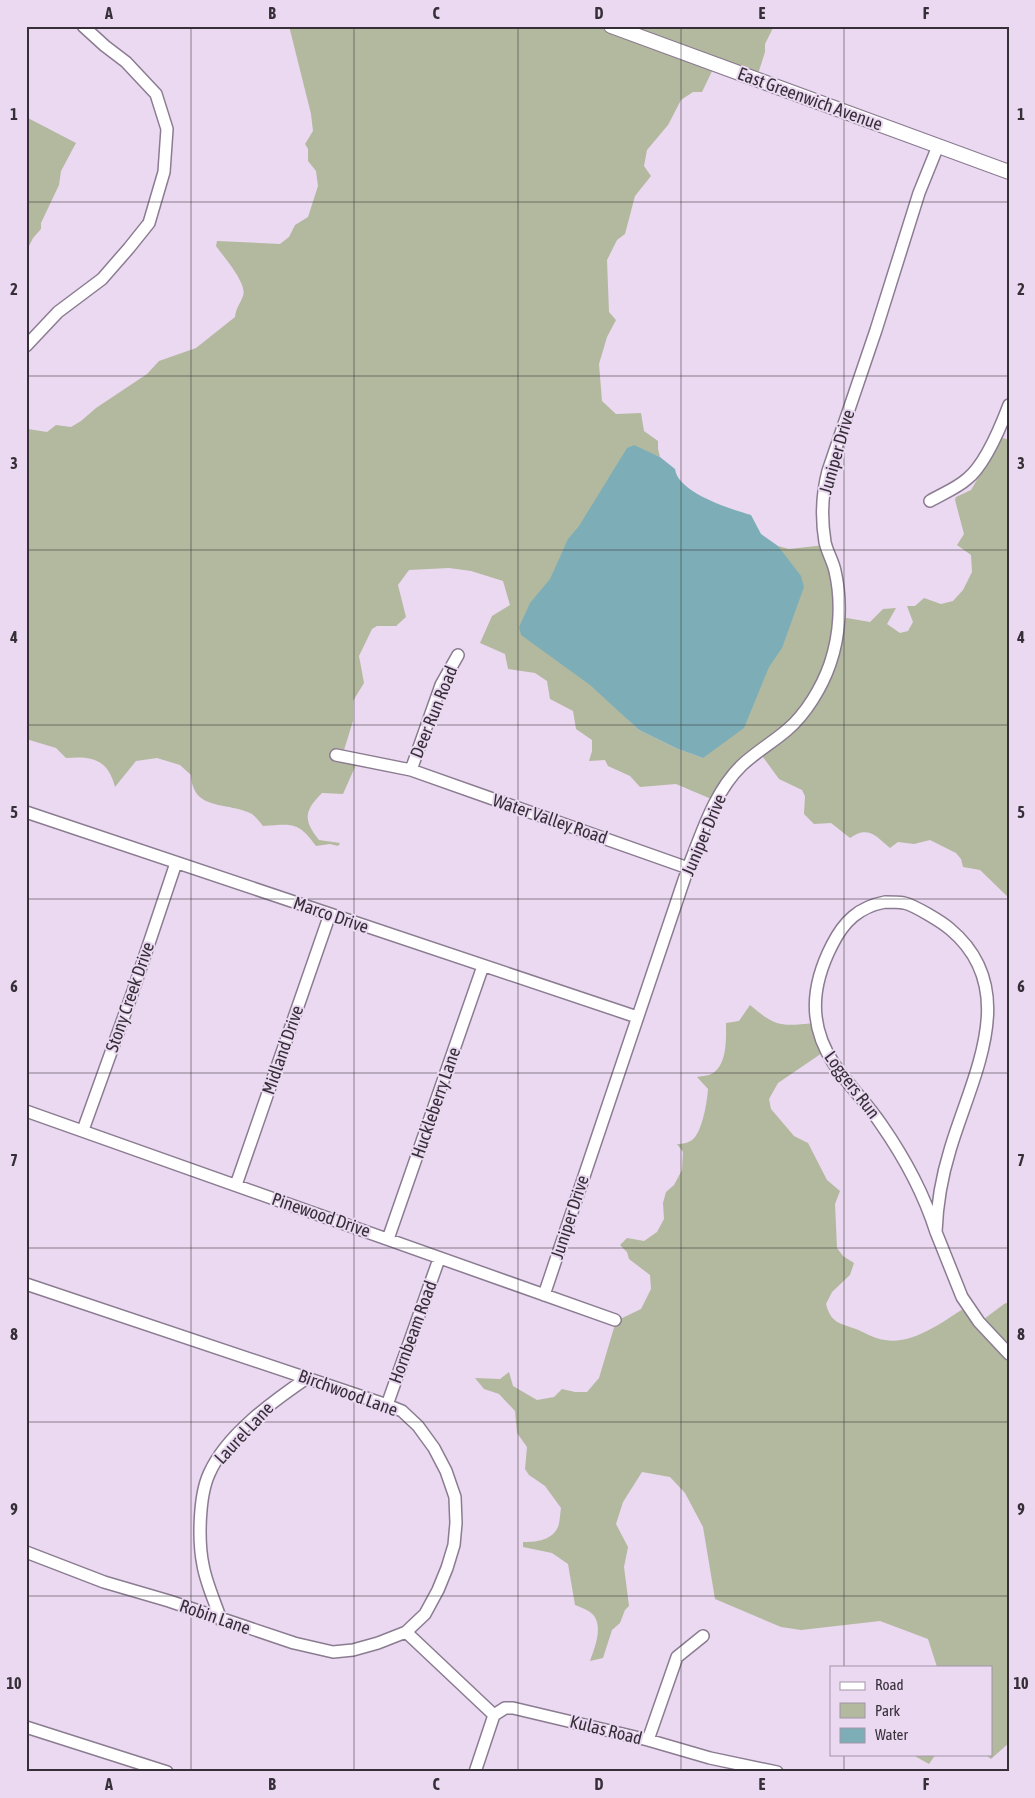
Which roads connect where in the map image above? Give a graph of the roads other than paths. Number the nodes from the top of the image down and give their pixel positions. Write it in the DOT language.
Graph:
graph roads {
  1 [pos="83,26"];
  2 [pos="611,26"];
  3 [pos="938,146"];
  4 [pos="1009,172"];
  5 [pos="26,346"];
  6 [pos="1009,405"];
  7 [pos="930,501"];
  8 [pos="458,655"];
  9 [pos="336,755"];
  10 [pos="411,770"];
  11 [pos="26,812"];
  12 [pos="176,863"];
  13 [pos="688,868"];
  14 [pos="330,914"];
  15 [pos="483,966"];
  16 [pos="637,1017"];
  17 [pos="26,1112"];
  18 [pos="83,1130"];
  19 [pos="236,1185"];
  20 [pos="936,1232"];
  21 [pos="388,1239"];
  22 [pos="440,1259"];
  23 [pos="26,1284"];
  24 [pos="544,1295"];
  25 [pos="615,1320"];
  26 [pos="1009,1354"];
  27 [pos="307,1378"];
  28 [pos="387,1405"];
  29 [pos="26,1552"];
  30 [pos="221,1620"];
  31 [pos="406,1632"];
  32 [pos="703,1636"];
  33 [pos="494,1715"];
  34 [pos="26,1727"];
  35 [pos="648,1740"];
  36 [pos="167,1772"];
  37 [pos="475,1772"];
  38 [pos="777,1772"];
  1 -- 5 [label="street"];
  2 -- 3 [label="street, East Greenwich Avenue"];
  3 -- 4 [label="street, East Greenwich Avenue"];
  3 -- 13 [label="street, Juniper Drive"];
  6 -- 7 [label="street"];
  8 -- 10 [label="street, Deer Run Road"];
  9 -- 10 [label="street"];
  10 -- 13 [label="street, Water Valley Road"];
  11 -- 12 [label="street, Marco Drive"];
  12 -- 14 [label="street, Marco Drive"];
  12 -- 18 [label="street, Stony Creek Drive"];
  13 -- 16 [label="street, Juniper Drive"];
  14 -- 15 [label="street, Marco Drive"];
  14 -- 19 [label="street, Midland Drive"];
  15 -- 16 [label="street, Marco Drive"];
  15 -- 21 [label="street, Huckleberry Lane"];
  16 -- 24 [label="street, Juniper Drive"];
  17 -- 18 [label="street, Pinewood Drive"];
  18 -- 19 [label="street, Pinewood Drive"];
  19 -- 21 [label="street, Pinewood Drive"];
  20 -- 20 [label="street, Loggers Run"];
  20 -- 26 [label="street, Loggers Run"];
  21 -- 22 [label="street, Pinewood Drive"];
  22 -- 24 [label="street, Pinewood Drive"];
  22 -- 28 [label="street, Hornbeam Road"];
  23 -- 27 [label="street, Birchwood Lane"];
  24 -- 25 [label="street, Pinewood Drive"];
  27 -- 28 [label="street, Birchwood Lane"];
  27 -- 30 [label="street, Laurel Lane"];
  28 -- 31 [label="street, Birchwood Lane"];
  29 -- 30 [label="street, Robin Lane"];
  30 -- 31 [label="street, Robin Lane"];
  31 -- 33 [label="street"];
  32 -- 35 [label="street"];
  33 -- 35 [label="street, Kulas Road"];
  33 -- 37 [label="street"];
  34 -- 36 [label="street"];
  35 -- 38 [label="street, Kulas Road"];
}
